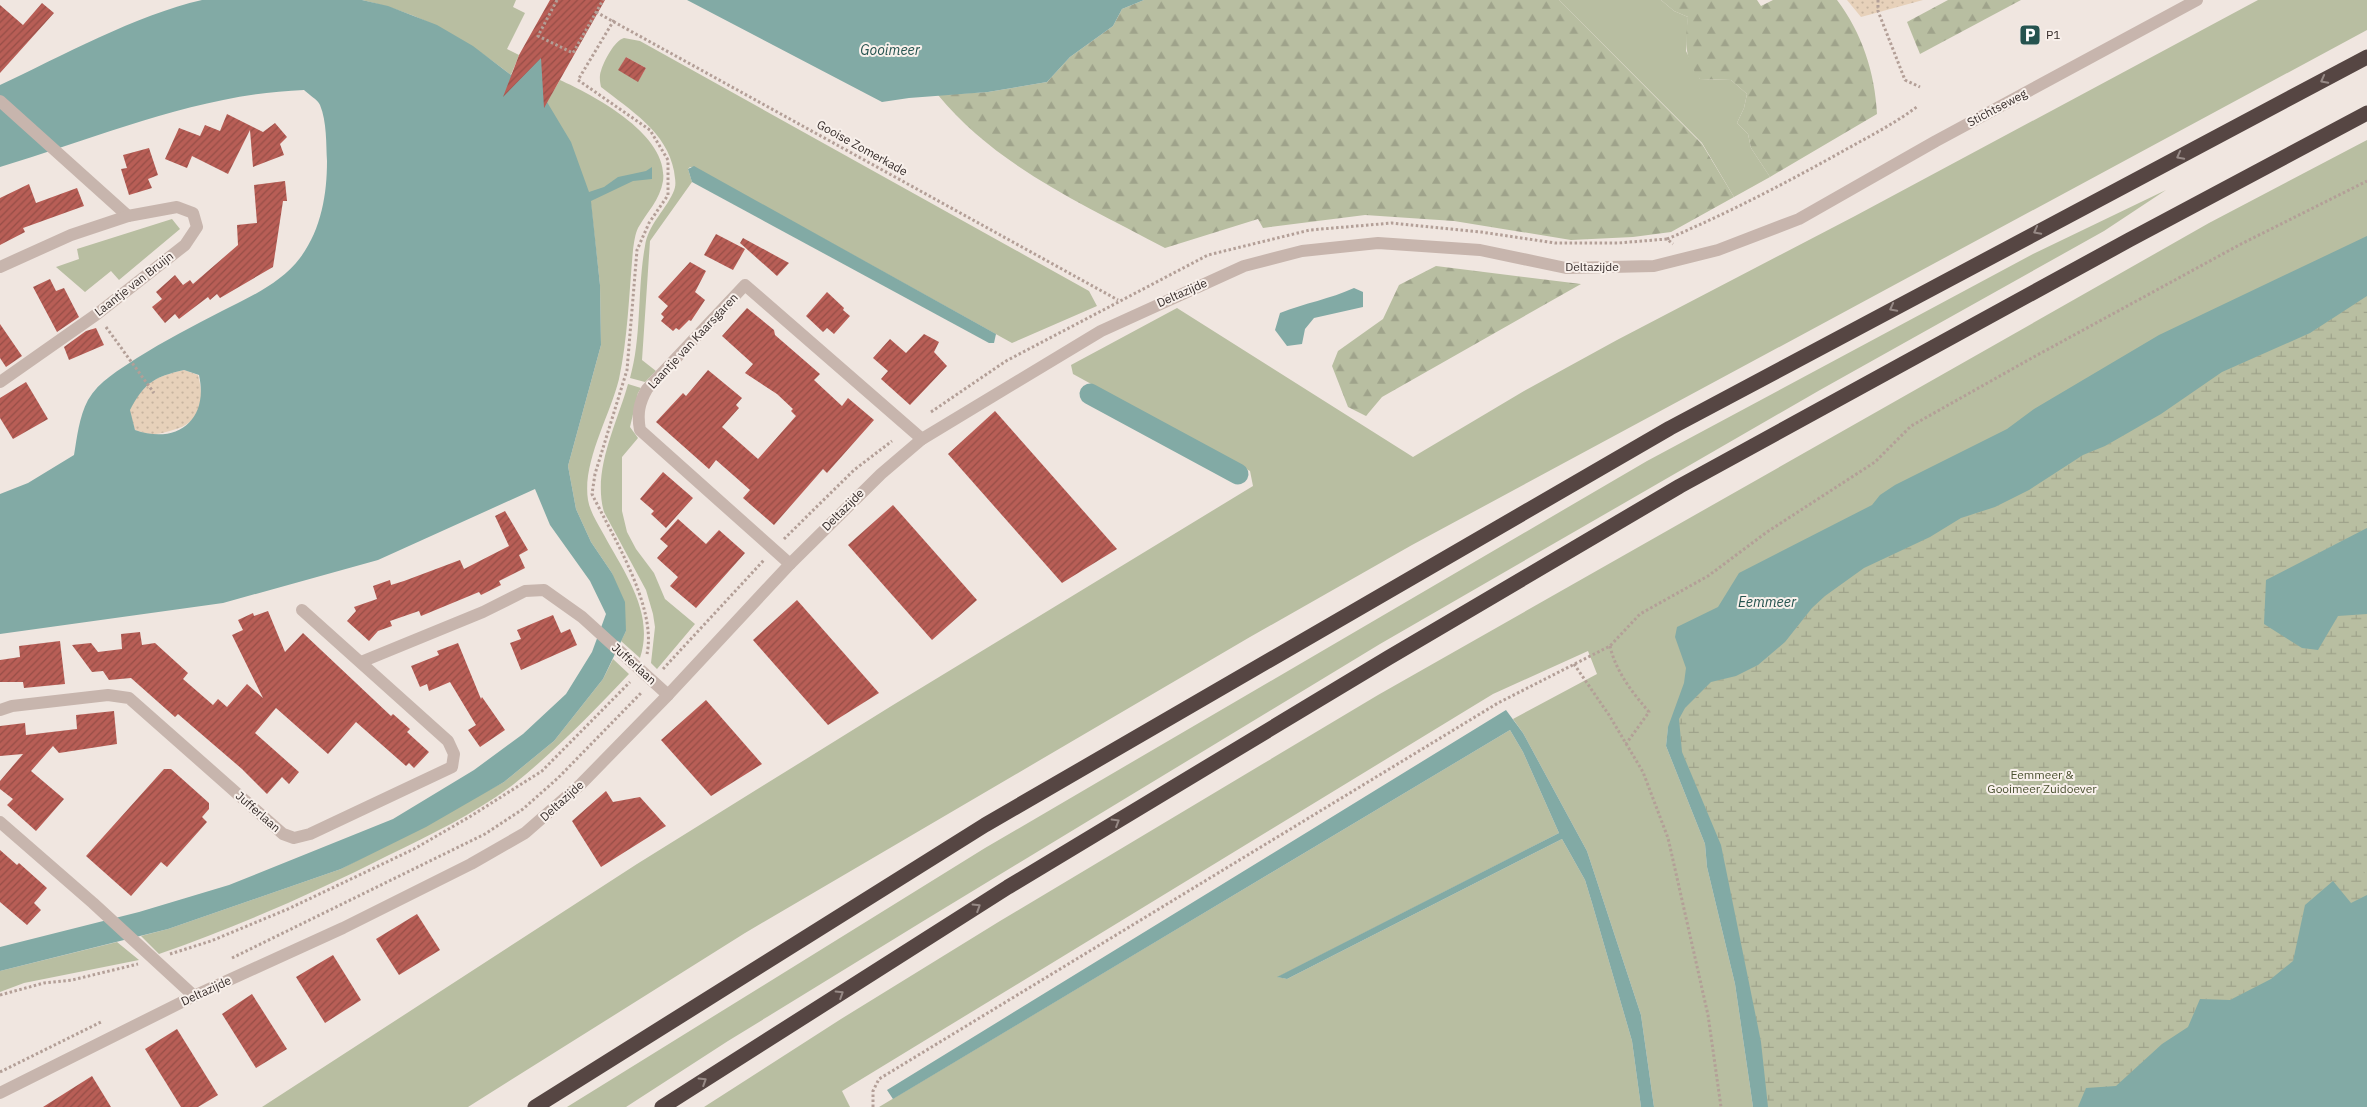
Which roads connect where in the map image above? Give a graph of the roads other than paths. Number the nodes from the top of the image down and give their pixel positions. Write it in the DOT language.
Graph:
graph roads {
  1 [pos="2197,0"];
  2 [pos="2367,57"];
  3 [pos="0,101"];
  4 [pos="2367,113"];
  5 [pos="128,216"];
  6 [pos="1799,219"];
  7 [pos="0,267"];
  8 [pos="0,382"];
  9 [pos="922,439"];
  10 [pos="790,564"];
  11 [pos="302,610"];
  12 [pos="361,662"];
  13 [pos="668,695"];
  14 [pos="0,710"];
  15 [pos="0,822"];
  16 [pos="194,996"];
  17 [pos="0,1093"];
  18 [pos="535,1107"];
  19 [pos="662,1107"];
  1 -- 6 [label="street, Stichtseweg"];
  2 -- 18 [label="highway, one-way"];
  3 -- 5 [label="street"];
  19 -- 4 [label="highway, one-way"];
  5 -- 7 [label="street, Laantje van Bruijn"];
  5 -- 8 [label="street, Laantje van Bruijn"];
  6 -- 9 [label="street, Deltazijde"];
  9 -- 10 [label="street, Deltazijde"];
  9 -- 10 [label="street, Laantje van Kaarsgaren"];
  10 -- 13 [label="street, Deltazijde"];
  11 -- 12 [label="street, Jufferlaan"];
  12 -- 13 [label="street, Jufferlaan"];
  12 -- 14 [label="street, Jufferlaan"];
  13 -- 16 [label="street, Deltazijde"];
  15 -- 16 [label="street"];
  16 -- 17 [label="street, Deltazijde"];
}
